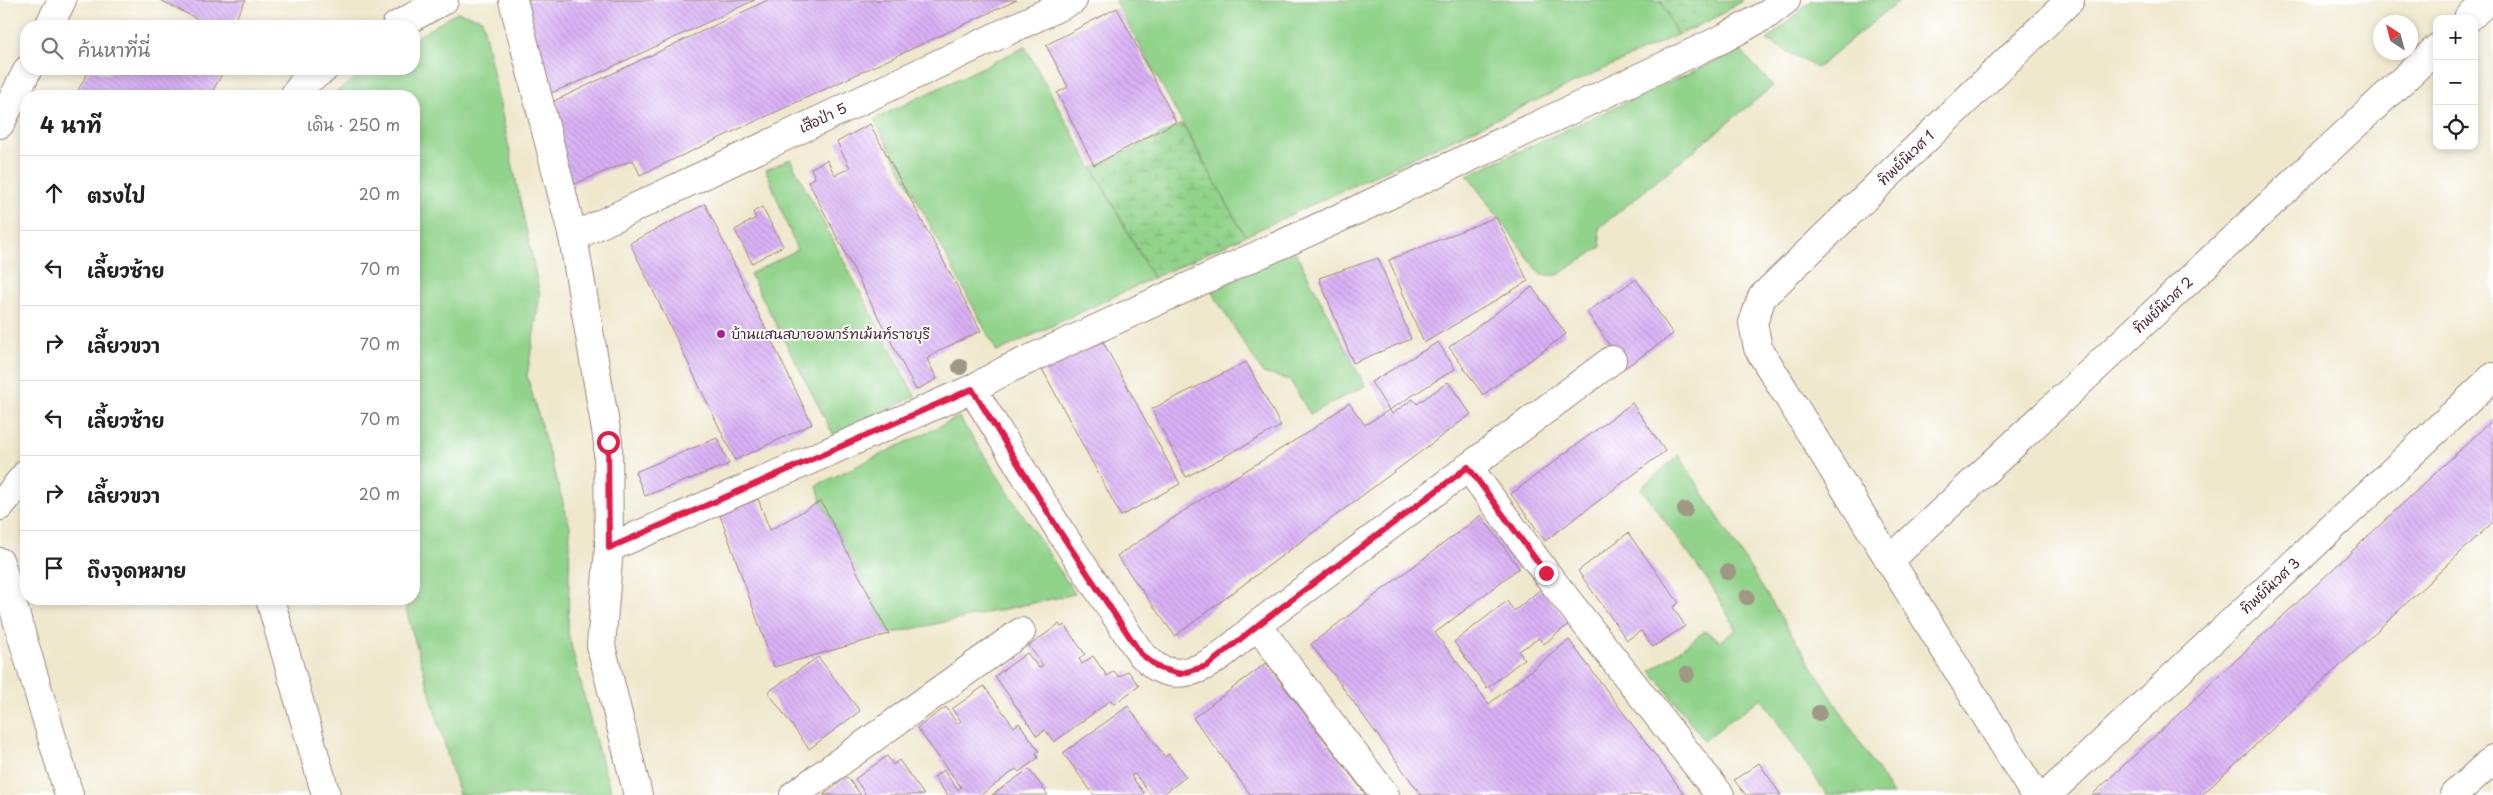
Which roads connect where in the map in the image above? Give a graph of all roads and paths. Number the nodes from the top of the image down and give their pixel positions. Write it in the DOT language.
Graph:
graph roads {
  1 [pos="62,0"];
  2 [pos="444,0"];
  3 [pos="513,0"];
  4 [pos="1073,0"];
  5 [pos="1786,0"];
  6 [pos="2070,0"];
  7 [pos="2488,0"];
  8 [pos="2472,15"];
  9 [pos="52,20"];
  10 [pos="407,20"];
  11 [pos="2433,52"];
  12 [pos="25,75"];
  13 [pos="315,75"];
  14 [pos="298,90"];
  15 [pos="0,124"];
  16 [pos="573,237"];
  17 [pos="1612,360"];
  18 [pos="2493,377"];
  19 [pos="972,389"];
  20 [pos="1468,467"];
  21 [pos="20,481"];
  22 [pos="0,506"];
  23 [pos="609,548"];
  24 [pos="1890,561"];
  25 [pos="0,562"];
  26 [pos="272,605"];
  27 [pos="1258,625"];
  28 [pos="1021,632"];
  29 [pos="2493,759"];
  30 [pos="69,795"];
  31 [pos="326,795"];
  32 [pos="638,795"];
  33 [pos="794,795"];
  34 [pos="1385,795"];
  35 [pos="1720,795"];
  36 [pos="2035,795"];
  37 [pos="2047,795"];
  38 [pos="2454,795"];
  1 -- 9 [label="street"];
  2 -- 10 [label="street"];
  3 -- 16 [label="street"];
  4 -- 16 [label="street, เสือป่า 5"];
  5 -- 19 [label="street"];
  6 -- 24 [label="street, ทิพย์นิเวศ 1"];
  7 -- 8 [label="street"];
  11 -- 24 [label="street, ทิพย์นิเวศ 2"];
  12 -- 15 [label="street"];
  13 -- 14 [label="street"];
  16 -- 23 [label="street"];
  17 -- 20 [label="street"];
  18 -- 37 [label="street, ทิพย์นิเวศ 3"];
  19 -- 23 [label="street"];
  19 -- 27 [label="street"];
  20 -- 27 [label="street"];
  20 -- 35 [label="street"];
  21 -- 22 [label="street"];
  23 -- 32 [label="street"];
  24 -- 36 [label="street"];
  25 -- 30 [label="street"];
  26 -- 31 [label="street"];
  27 -- 34 [label="street"];
  28 -- 33 [label="street"];
  29 -- 38 [label="street"];
}
